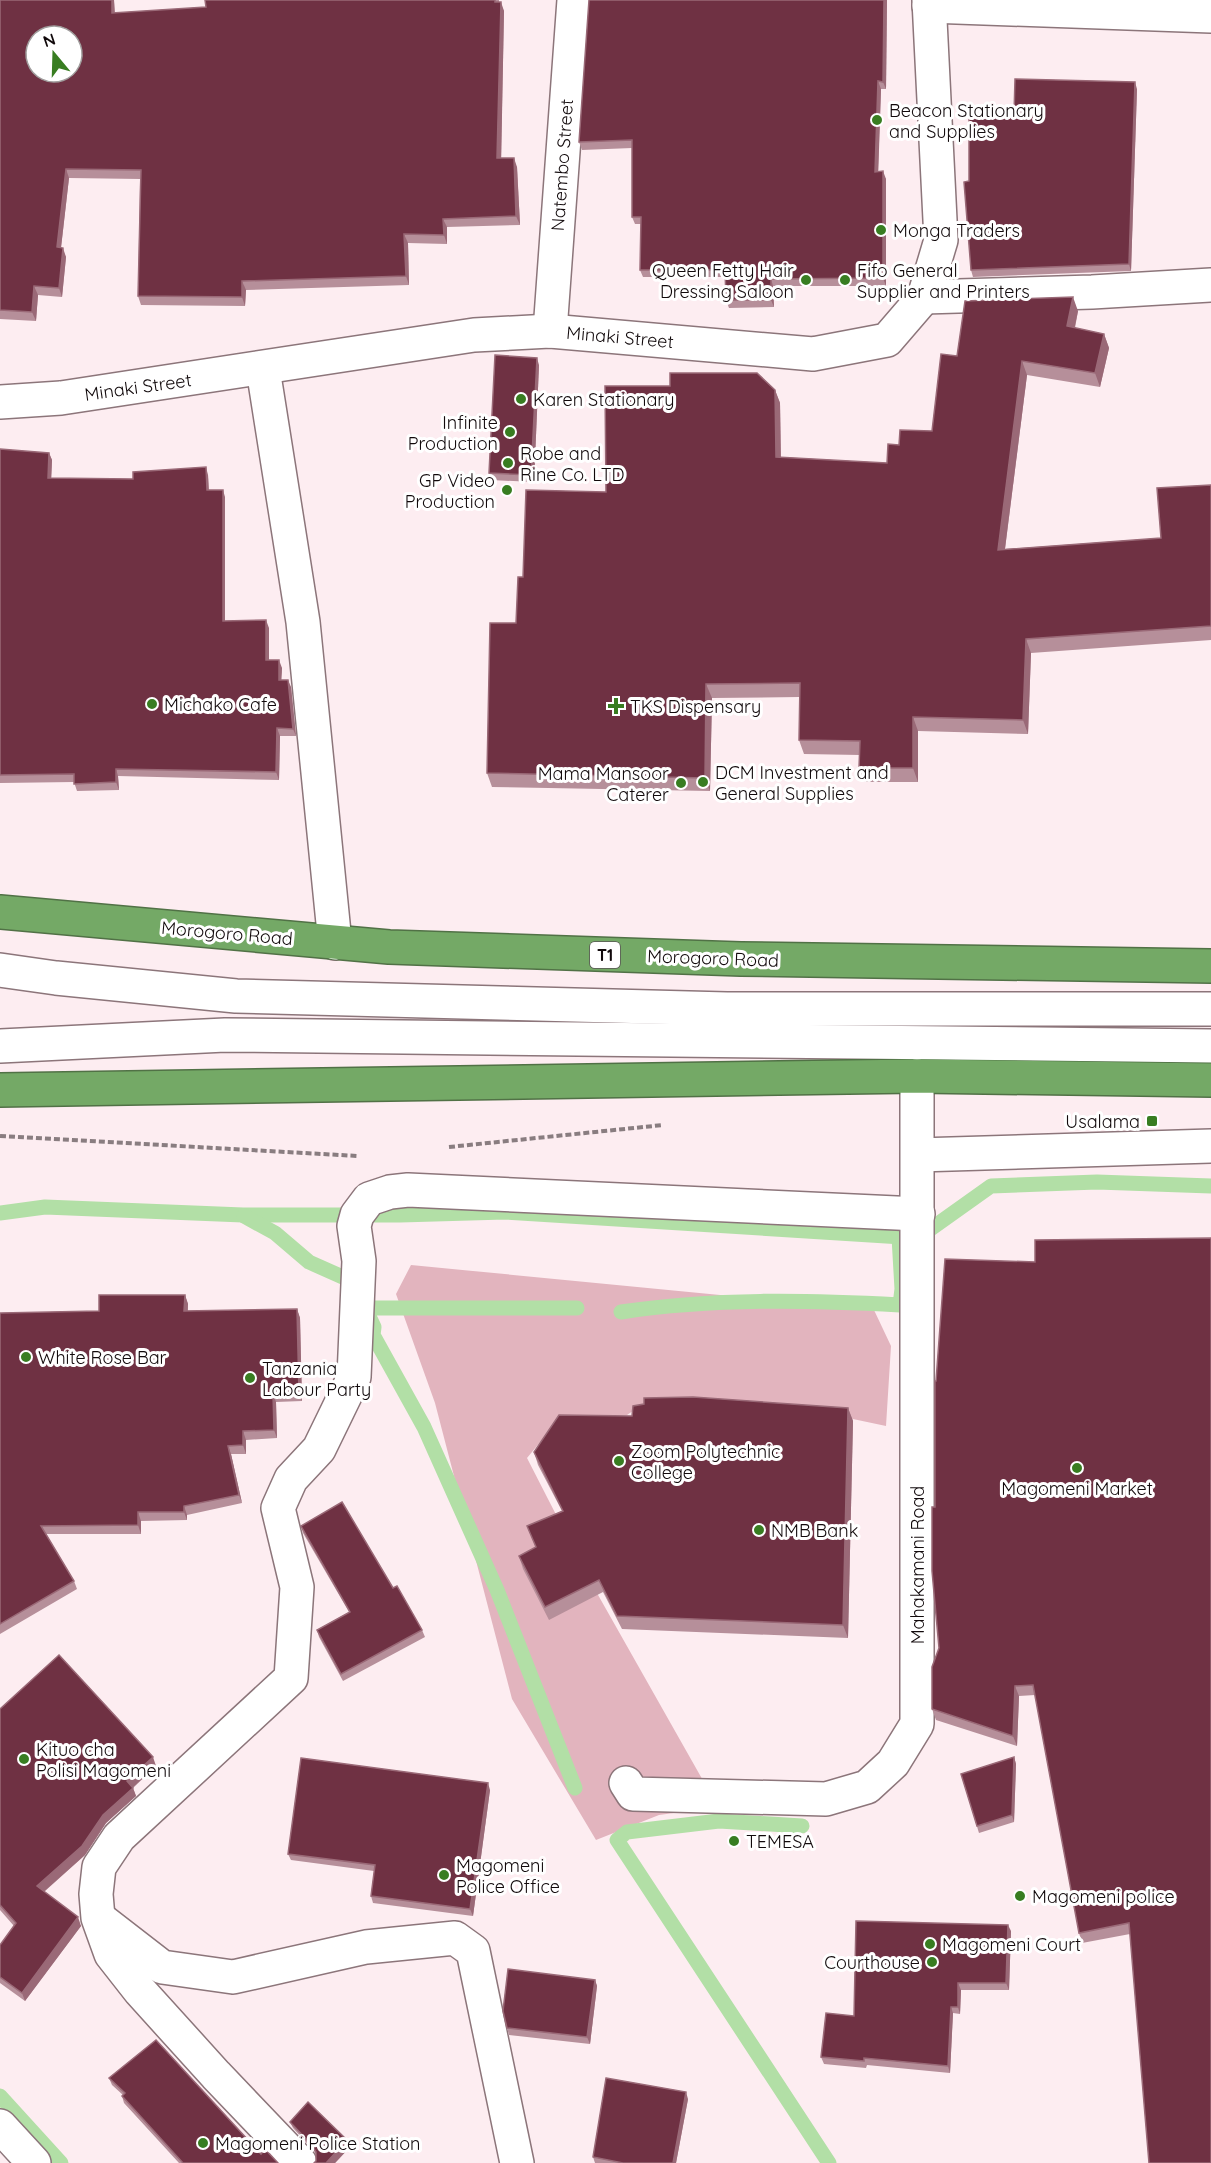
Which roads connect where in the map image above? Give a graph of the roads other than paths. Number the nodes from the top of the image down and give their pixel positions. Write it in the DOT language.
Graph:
graph roads {
  1 [pos="574,0"];
  2 [pos="929,3"];
  3 [pos="1211,16"];
  4 [pos="1211,285"];
  5 [pos="924,297"];
  6 [pos="550,330"];
  7 [pos="263,369"];
  8 [pos="0,402"];
  9 [pos="0,912"];
  10 [pos="335,943"];
  11 [pos="1211,966"];
  12 [pos="0,970"];
  13 [pos="1211,1009"];
  14 [pos="0,1046"];
  15 [pos="1211,1046"];
  16 [pos="917,1076"];
  17 [pos="1211,1080"];
  18 [pos="0,1090"];
  19 [pos="1211,1146"];
  20 [pos="918,1155"];
  21 [pos="918,1214"];
  22 [pos="626,1783"];
  23 [pos="98,1918"];
  24 [pos="0,2126"];
  25 [pos="23,2160"];
  26 [pos="300,2163"];
  27 [pos="517,2163"];
  1 -- 6 [label="street, Natembo Street"];
  2 -- 3 [label="street"];
  2 -- 5 [label="street, Minaki Street"];
  4 -- 5 [label="street"];
  5 -- 6 [label="street, Minaki Street"];
  6 -- 7 [label="street, Minaki Street"];
  7 -- 8 [label="street, Minaki Street"];
  7 -- 10 [label="street"];
  9 -- 10 [label="highway, Morogoro Road / T1"];
  10 -- 11 [label="highway, Morogoro Road / T1"];
  12 -- 13 [label="street"];
  14 -- 15 [label="street"];
  16 -- 17 [label="highway"];
  16 -- 18 [label="highway"];
  16 -- 20 [label="street, Mahakamani Road"];
  19 -- 20 [label="street"];
  20 -- 21 [label="street, Mahakamani Road"];
  21 -- 22 [label="street, Mahakamani Road"];
  21 -- 23 [label="street"];
  23 -- 26 [label="street"];
  23 -- 27 [label="street"];
  24 -- 25 [label="street"];
}
